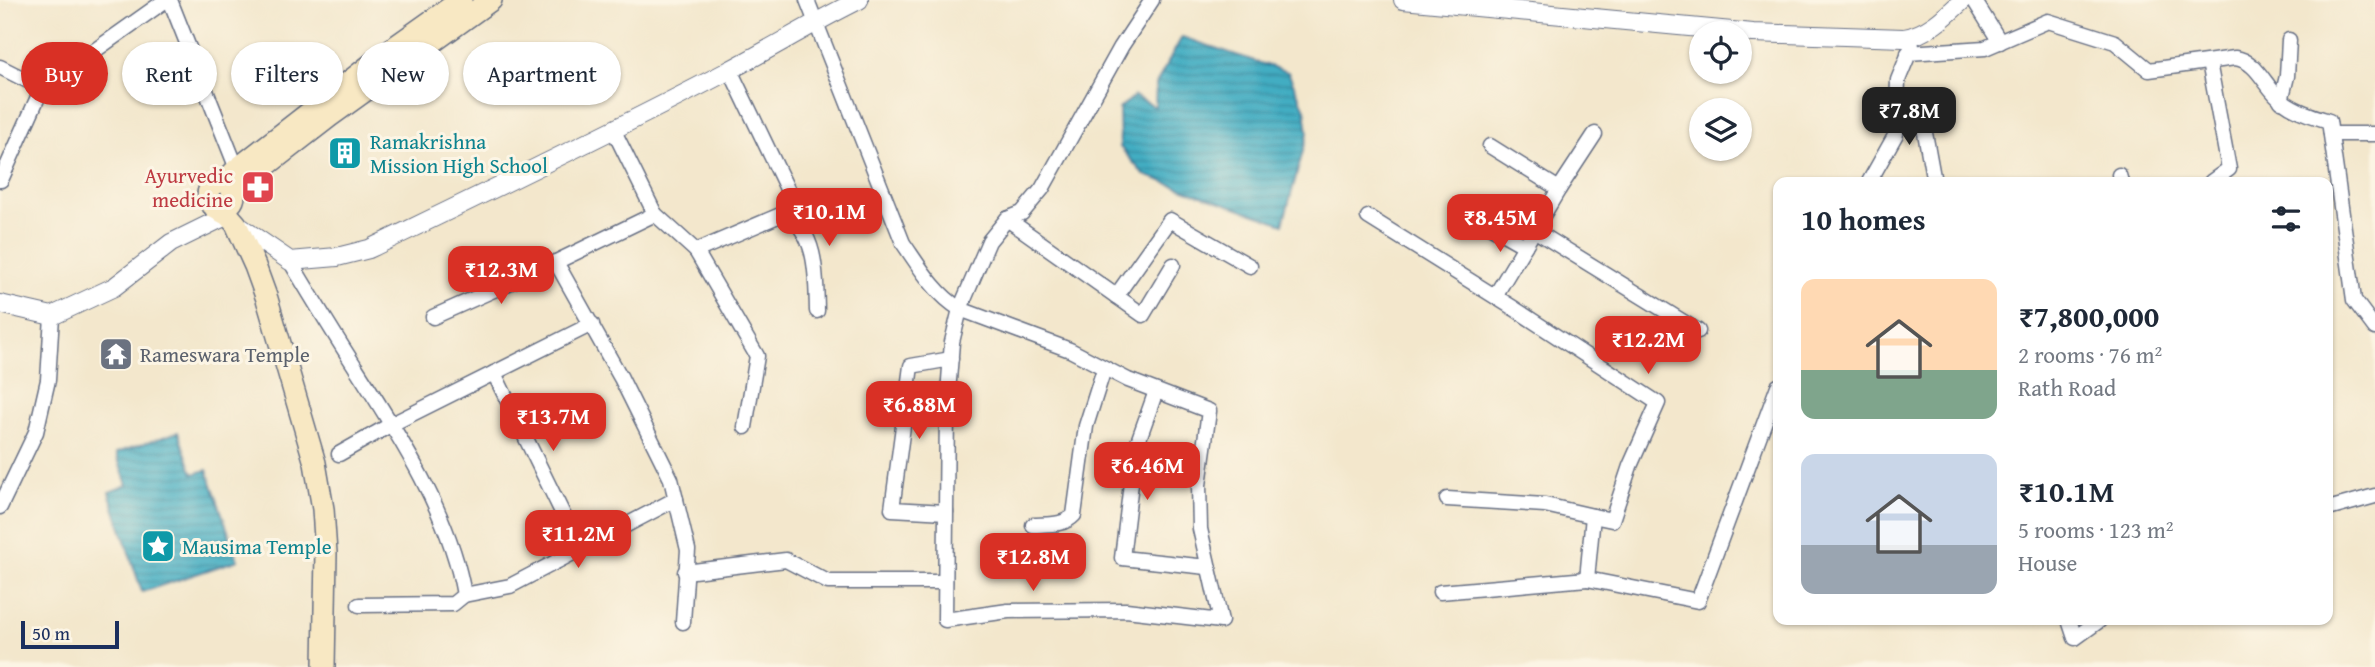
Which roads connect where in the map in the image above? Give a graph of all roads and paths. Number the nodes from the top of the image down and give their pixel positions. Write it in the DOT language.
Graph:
graph roads {
  1 [pos="168,0"];
  2 [pos="461,0"];
  3 [pos="491,0"];
  4 [pos="807,0"];
  5 [pos="859,0"];
  6 [pos="1152,0"];
  7 [pos="1403,0"];
  8 [pos="1963,0"];
  9 [pos="1974,0"];
  10 [pos="814,22"];
  11 [pos="1916,36"];
  12 [pos="2290,40"];
  13 [pos="108,42"];
  14 [pos="2000,42"];
  15 [pos="1908,53"];
  16 [pos="2209,62"];
  17 [pos="0,67"];
  18 [pos="730,70"];
  19 [pos="21,78"];
  20 [pos="1898,97"];
  21 [pos="2281,101"];
  22 [pos="34,105"];
  23 [pos="613,130"];
  24 [pos="1595,134"];
  25 [pos="2331,134"];
  26 [pos="2375,134"];
  27 [pos="1490,146"];
  28 [pos="1873,177"];
  29 [pos="1933,177"];
  30 [pos="2218,177"];
  31 [pos="1,180"];
  32 [pos="231,181"];
  33 [pos="1559,189"];
  34 [pos="2342,206"];
  35 [pos="1463,211"];
  36 [pos="2333,211"];
  37 [pos="785,213"];
  38 [pos="655,214"];
  39 [pos="227,216"];
  40 [pos="1368,217"];
  41 [pos="1007,219"];
  42 [pos="1534,230"];
  43 [pos="1525,246"];
  44 [pos="696,251"];
  45 [pos="290,261"];
  46 [pos="556,262"];
  47 [pos="1173,265"];
  48 [pos="1250,266"];
  49 [pos="1116,296"];
  50 [pos="1495,296"];
  51 [pos="0,304"];
  52 [pos="960,309"];
  53 [pos="817,311"];
  54 [pos="52,316"];
  55 [pos="433,317"];
  56 [pos="592,324"];
  57 [pos="2375,328"];
  58 [pos="1698,331"];
  59 [pos="951,359"];
  60 [pos="1104,369"];
  61 [pos="494,373"];
  62 [pos="1156,391"];
  63 [pos="1773,399"];
  64 [pos="392,424"];
  65 [pos="745,427"];
  66 [pos="339,454"];
  67 [pos="2375,496"];
  68 [pos="676,499"];
  69 [pos="1447,499"];
  70 [pos="0,507"];
  71 [pos="2333,508"];
  72 [pos="946,512"];
  73 [pos="1593,516"];
  74 [pos="1033,525"];
  75 [pos="580,549"];
  76 [pos="1207,567"];
  77 [pos="685,572"];
  78 [pos="1587,579"];
  79 [pos="945,582"];
  80 [pos="1440,592"];
  81 [pos="464,595"];
  82 [pos="359,605"];
  83 [pos="683,622"];
  84 [pos="2071,625"];
  85 [pos="2093,625"];
  86 [pos="324,667"];
  1 -- 13 [label="street"];
  1 -- 32 [label="street"];
  2 -- 32 [label="main road"];
  3 -- 32 [label="main road"];
  4 -- 10 [label="street"];
  5 -- 10 [label="street"];
  6 -- 41 [label="street"];
  7 -- 11 [label="street"];
  8 -- 11 [label="street"];
  9 -- 14 [label="street"];
  10 -- 18 [label="street"];
  10 -- 52 [label="street"];
  11 -- 15 [label="street"];
  12 -- 21 [label="street"];
  14 -- 15 [label="street"];
  14 -- 16 [label="street"];
  15 -- 20 [label="street"];
  16 -- 21 [label="street"];
  16 -- 30 [label="street"];
  17 -- 19 [label="street"];
  18 -- 23 [label="street"];
  18 -- 37 [label="street"];
  20 -- 28 [label="street"];
  20 -- 29 [label="street"];
  21 -- 25 [label="street"];
  22 -- 31 [label="street"];
  23 -- 38 [label="street"];
  23 -- 45 [label="street"];
  24 -- 33 [label="street"];
  25 -- 26 [label="street"];
  25 -- 34 [label="street"];
  27 -- 33 [label="street"];
  32 -- 39 [label="main road"];
  33 -- 42 [label="street"];
  34 -- 36 [label="street"];
  34 -- 57 [label="street"];
  35 -- 43 [label="street"];
  37 -- 44 [label="street"];
  37 -- 53 [label="street"];
  38 -- 44 [label="street"];
  38 -- 46 [label="street"];
  39 -- 45 [label="street"];
  39 -- 54 [label="street"];
  39 -- 86 [label="main road"];
  40 -- 50 [label="street"];
  41 -- 49 [label="street"];
  41 -- 52 [label="street"];
  42 -- 43 [label="street"];
  42 -- 58 [label="street"];
  43 -- 50 [label="street"];
  44 -- 65 [label="street"];
  45 -- 64 [label="street"];
  46 -- 55 [label="street"];
  46 -- 56 [label="street"];
  47 -- 49 [label="street"];
  48 -- 49 [label="street"];
  50 -- 73 [label="street"];
  51 -- 54 [label="street"];
  52 -- 59 [label="street"];
  52 -- 60 [label="street"];
  54 -- 70 [label="street"];
  56 -- 61 [label="street"];
  56 -- 68 [label="street"];
  59 -- 72 [label="street"];
  59 -- 72 [label="street"];
  60 -- 62 [label="street"];
  60 -- 74 [label="street"];
  61 -- 64 [label="street"];
  61 -- 75 [label="street"];
  62 -- 76 [label="street"];
  62 -- 76 [label="street"];
  63 -- 78 [label="street"];
  64 -- 66 [label="street"];
  64 -- 81 [label="street"];
  67 -- 71 [label="street"];
  68 -- 75 [label="street"];
  68 -- 77 [label="street"];
  69 -- 73 [label="street"];
  72 -- 79 [label="street"];
  73 -- 78 [label="street"];
  75 -- 81 [label="street"];
  76 -- 79 [label="street"];
  77 -- 79 [label="street"];
  77 -- 83 [label="street"];
  78 -- 80 [label="street"];
  81 -- 82 [label="street"];
  84 -- 85 [label="street"];
}
